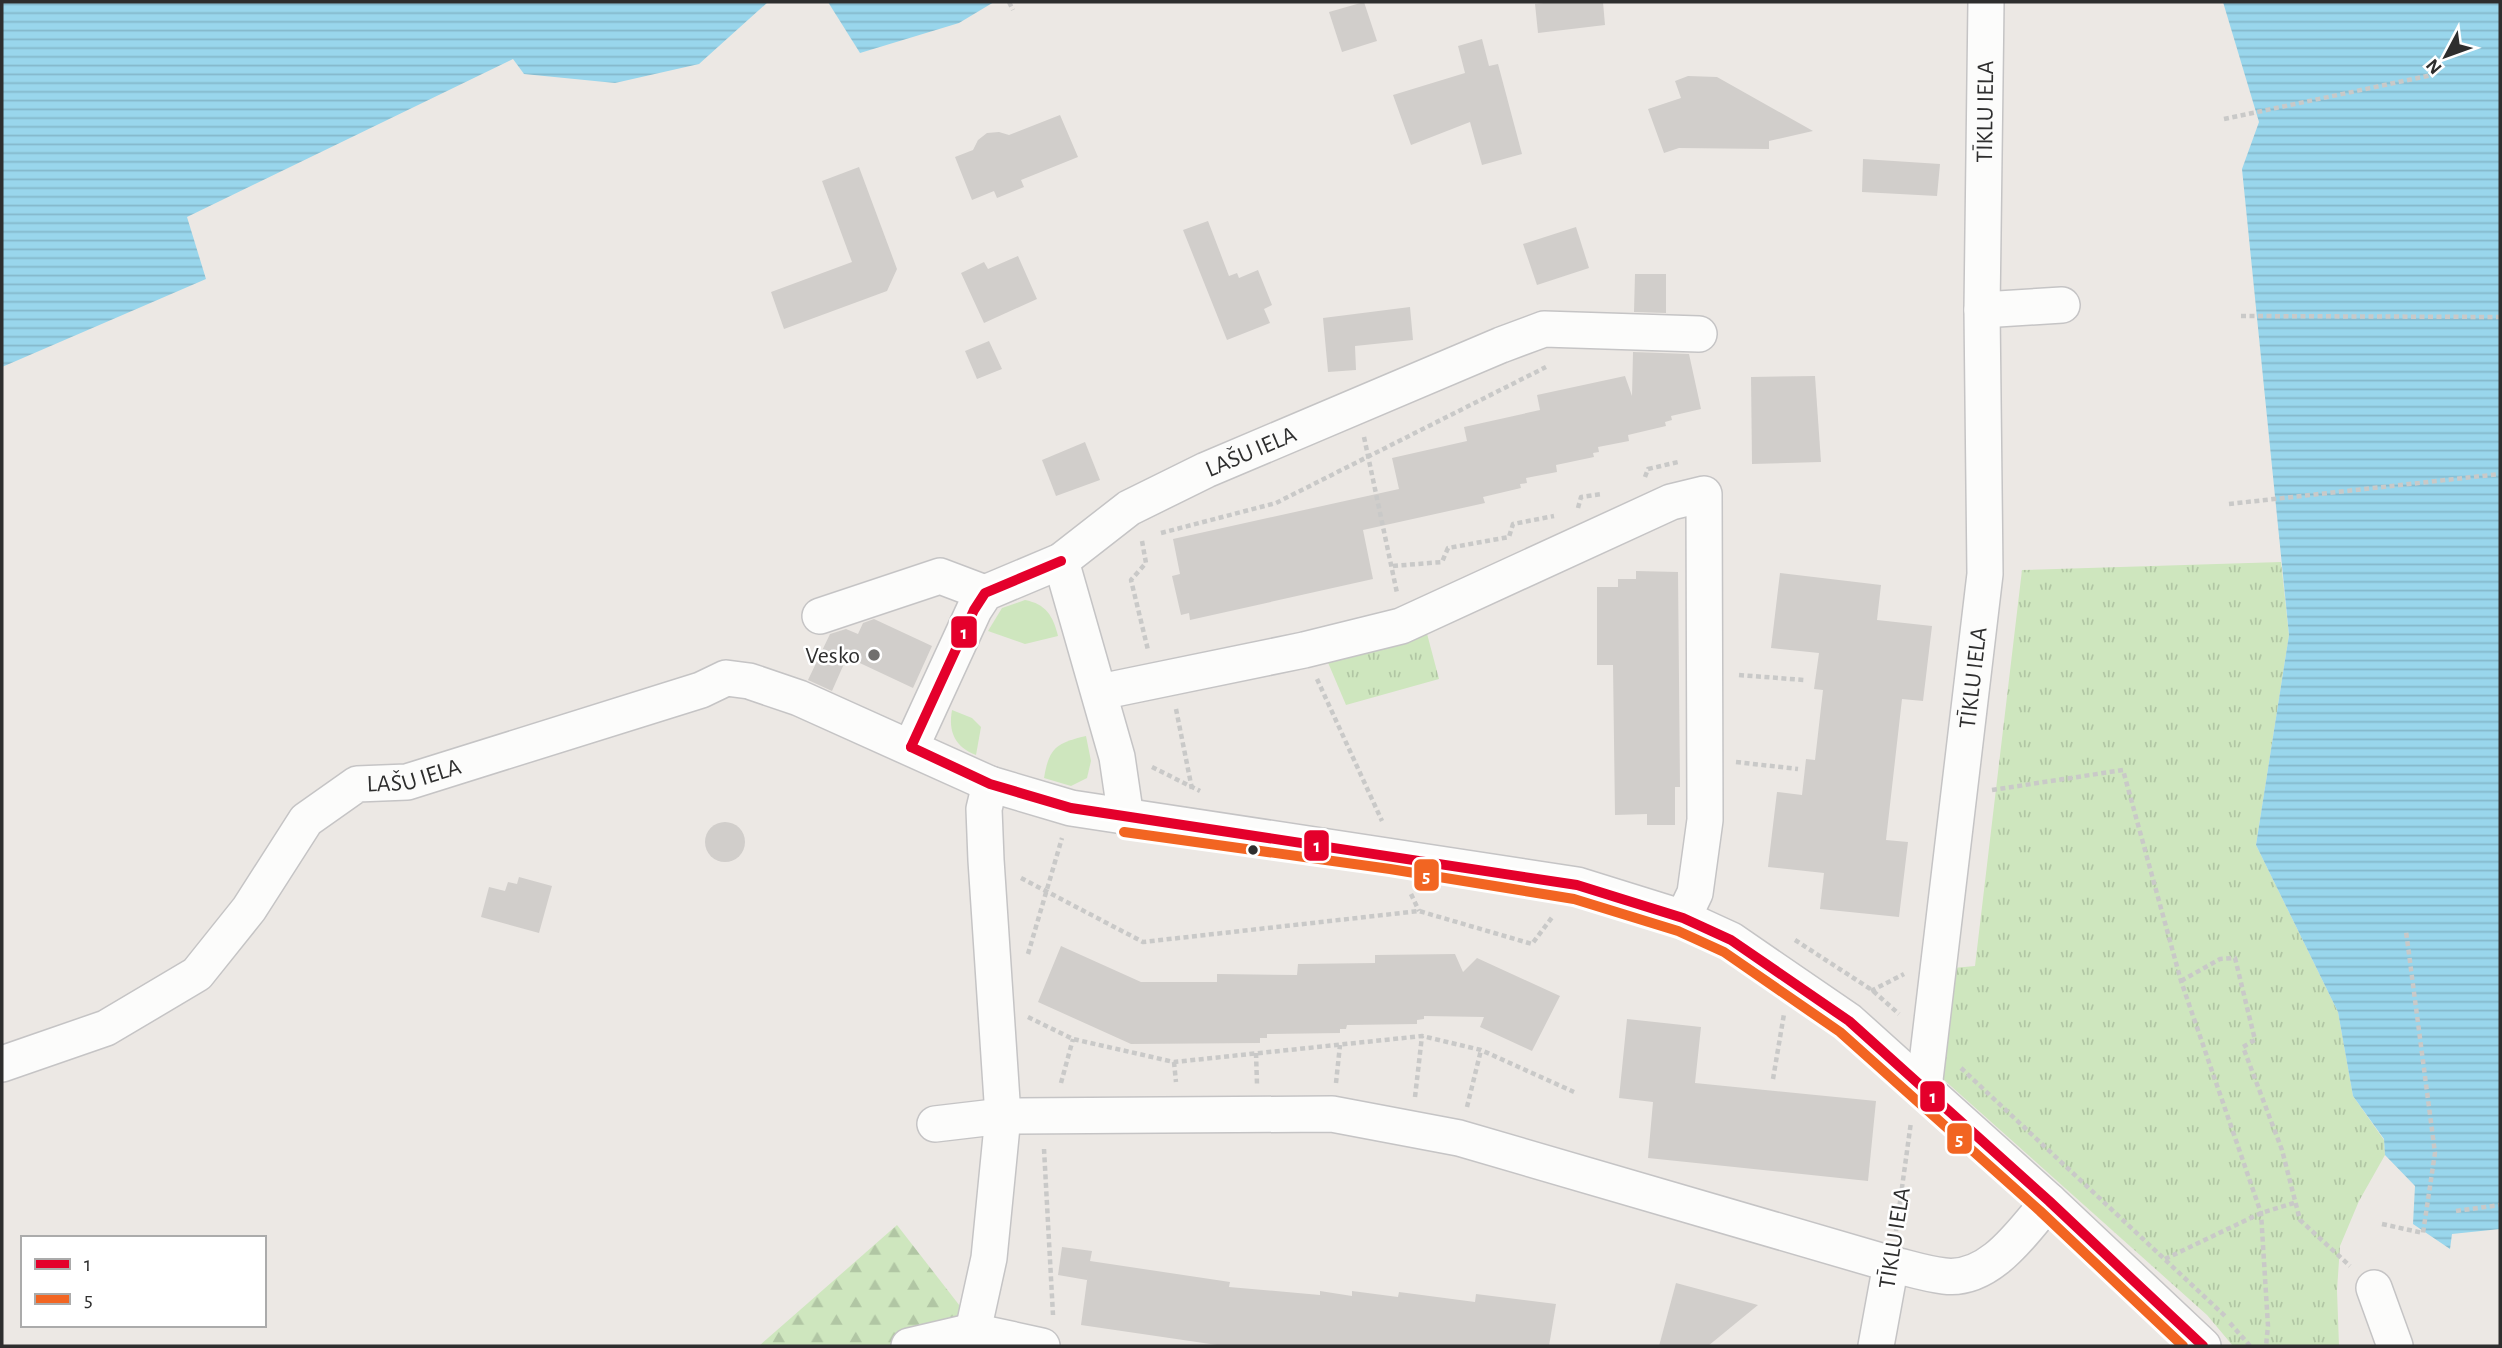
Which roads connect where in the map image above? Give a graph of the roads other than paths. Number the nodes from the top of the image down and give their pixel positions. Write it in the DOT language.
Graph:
graph roads {
  1 [pos="1986,2"];
  2 [pos="2062,305"];
  3 [pos="1982,310"];
  4 [pos="1699,334"];
  5 [pos="1061,561"];
  6 [pos="985,593"];
  7 [pos="820,616"];
  8 [pos="1100,692"];
  9 [pos="911,747"];
  10 [pos="990,784"];
  11 [pos="1126,818"];
  12 [pos="1683,918"];
  13 [pos="2,1064"];
  14 [pos="1924,1088"];
  15 [pos="1003,1116"];
  16 [pos="935,1125"];
  17 [pos="2049,1201"];
  18 [pos="1891,1264"];
  19 [pos="2374,1288"];
  20 [pos="973,1331"];
  21 [pos="1048,1333"];
  22 [pos="909,1346"];
  23 [pos="1876,1346"];
  24 [pos="2203,1346"];
  25 [pos="2395,1346"];
  1 -- 3 [label="street, TĪKLU IELA"];
  2 -- 3 [label="street"];
  3 -- 14 [label="street, TĪKLU IELA"];
  4 -- 5 [label="street, LAŠU IELA"];
  5 -- 6 [label="street, LAŠU IELA"];
  5 -- 8 [label="street"];
  6 -- 7 [label="street"];
  6 -- 9 [label="street"];
  8 -- 11 [label="street"];
  8 -- 12 [label="street"];
  9 -- 10 [label="street, LAŠU IELA"];
  9 -- 13 [label="street, LAŠU IELA"];
  10 -- 11 [label="street, LAŠU IELA"];
  10 -- 15 [label="street"];
  11 -- 12 [label="street, LAŠU IELA"];
  12 -- 14 [label="street, LAŠU IELA"];
  14 -- 17 [label="street, LAŠU IELA"];
  15 -- 16 [label="street"];
  15 -- 18 [label="street"];
  15 -- 20 [label="street"];
  17 -- 18 [label="street"];
  17 -- 24 [label="street, LAŠU IELA"];
  18 -- 23 [label="street, TĪKLU IELA"];
  19 -- 25 [label="street"];
  20 -- 21 [label="street"];
  20 -- 22 [label="street"];
}
